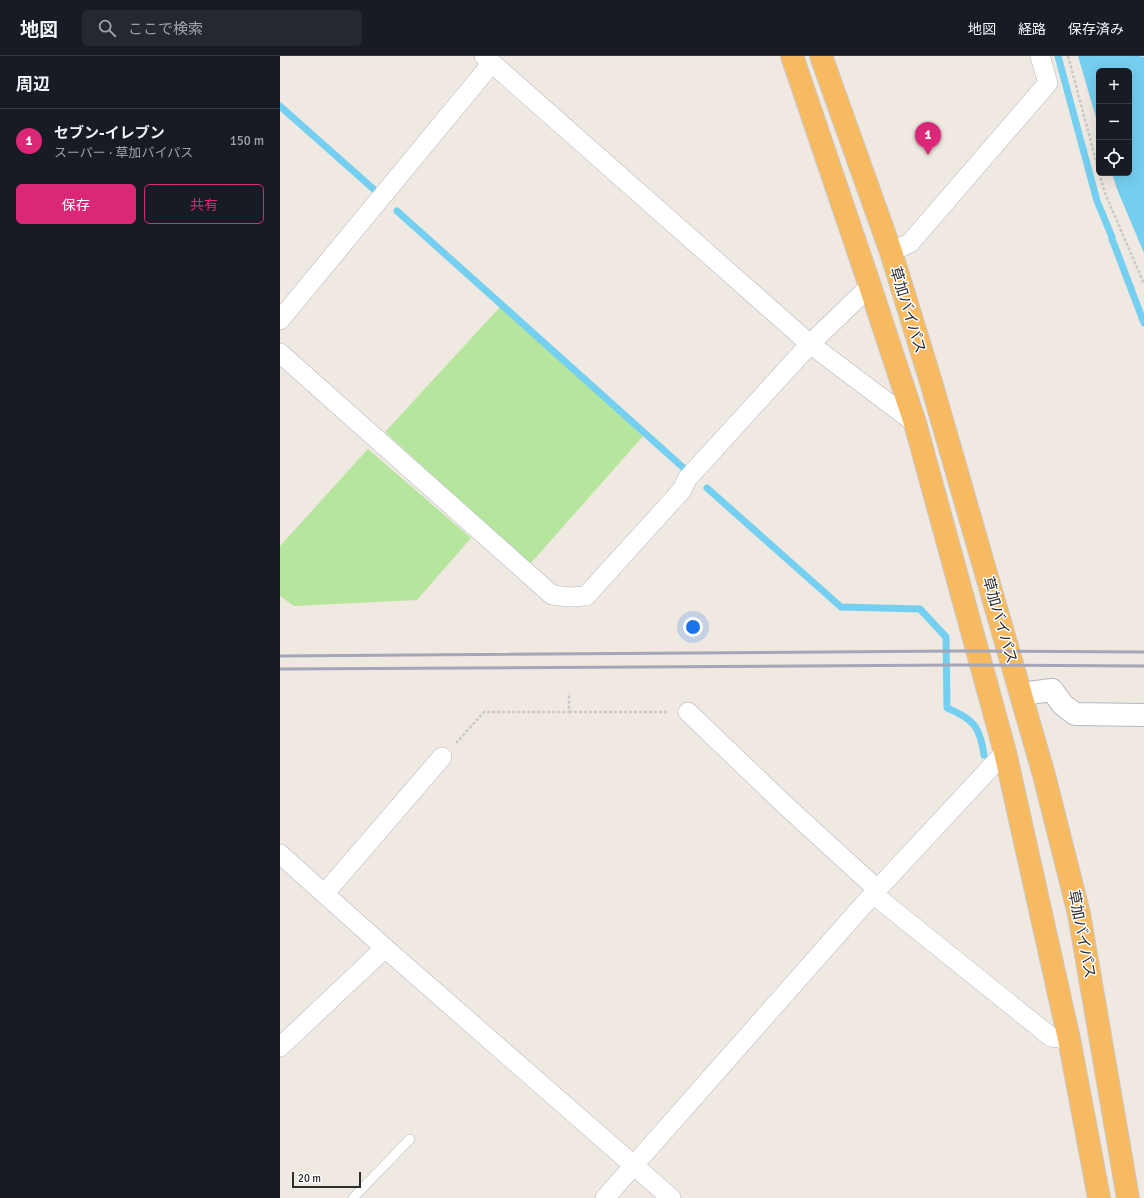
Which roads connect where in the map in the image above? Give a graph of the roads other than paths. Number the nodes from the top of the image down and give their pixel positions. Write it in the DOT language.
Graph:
graph roads {
  1 [pos="792,56"];
  2 [pos="821,56"];
  3 [pos="1040,56"];
  4 [pos="488,60"];
  5 [pos="891,252"];
  6 [pos="870,286"];
  7 [pos="280,320"];
  8 [pos="810,344"];
  9 [pos="280,353"];
  10 [pos="915,423"];
  11 [pos="1021,694"];
  12 [pos="688,712"];
  13 [pos="1144,715"];
  14 [pos="1004,752"];
  15 [pos="442,757"];
  16 [pos="280,854"];
  17 [pos="875,892"];
  18 [pos="325,893"];
  19 [pos="386,948"];
  20 [pos="1069,1039"];
  21 [pos="280,1047"];
  22 [pos="410,1139"];
  23 [pos="634,1165"];
  24 [pos="353,1198"];
  25 [pos="605,1198"];
  26 [pos="671,1198"];
  27 [pos="1099,1198"];
  28 [pos="1128,1198"];
  1 -- 6 [label="highway, 草加バイパス"];
  2 -- 5 [label="highway, 草加バイパス"];
  3 -- 5 [label="street"];
  4 -- 7 [label="street"];
  4 -- 8 [label="street"];
  5 -- 11 [label="highway, 草加バイパス"];
  6 -- 8 [label="street"];
  6 -- 10 [label="highway, 草加バイパス"];
  8 -- 9 [label="street"];
  8 -- 10 [label="street"];
  10 -- 14 [label="highway, 草加バイパス"];
  11 -- 13 [label="street"];
  11 -- 28 [label="highway, 草加バイパス"];
  12 -- 17 [label="street"];
  14 -- 17 [label="street"];
  14 -- 20 [label="highway, 草加バイパス"];
  15 -- 18 [label="street"];
  16 -- 18 [label="street"];
  17 -- 20 [label="street"];
  17 -- 23 [label="street"];
  18 -- 19 [label="street"];
  19 -- 21 [label="street"];
  19 -- 23 [label="street"];
  20 -- 27 [label="highway, 草加バイパス"];
  22 -- 24 [label="lane"];
  23 -- 25 [label="street"];
  23 -- 26 [label="street"];
}
